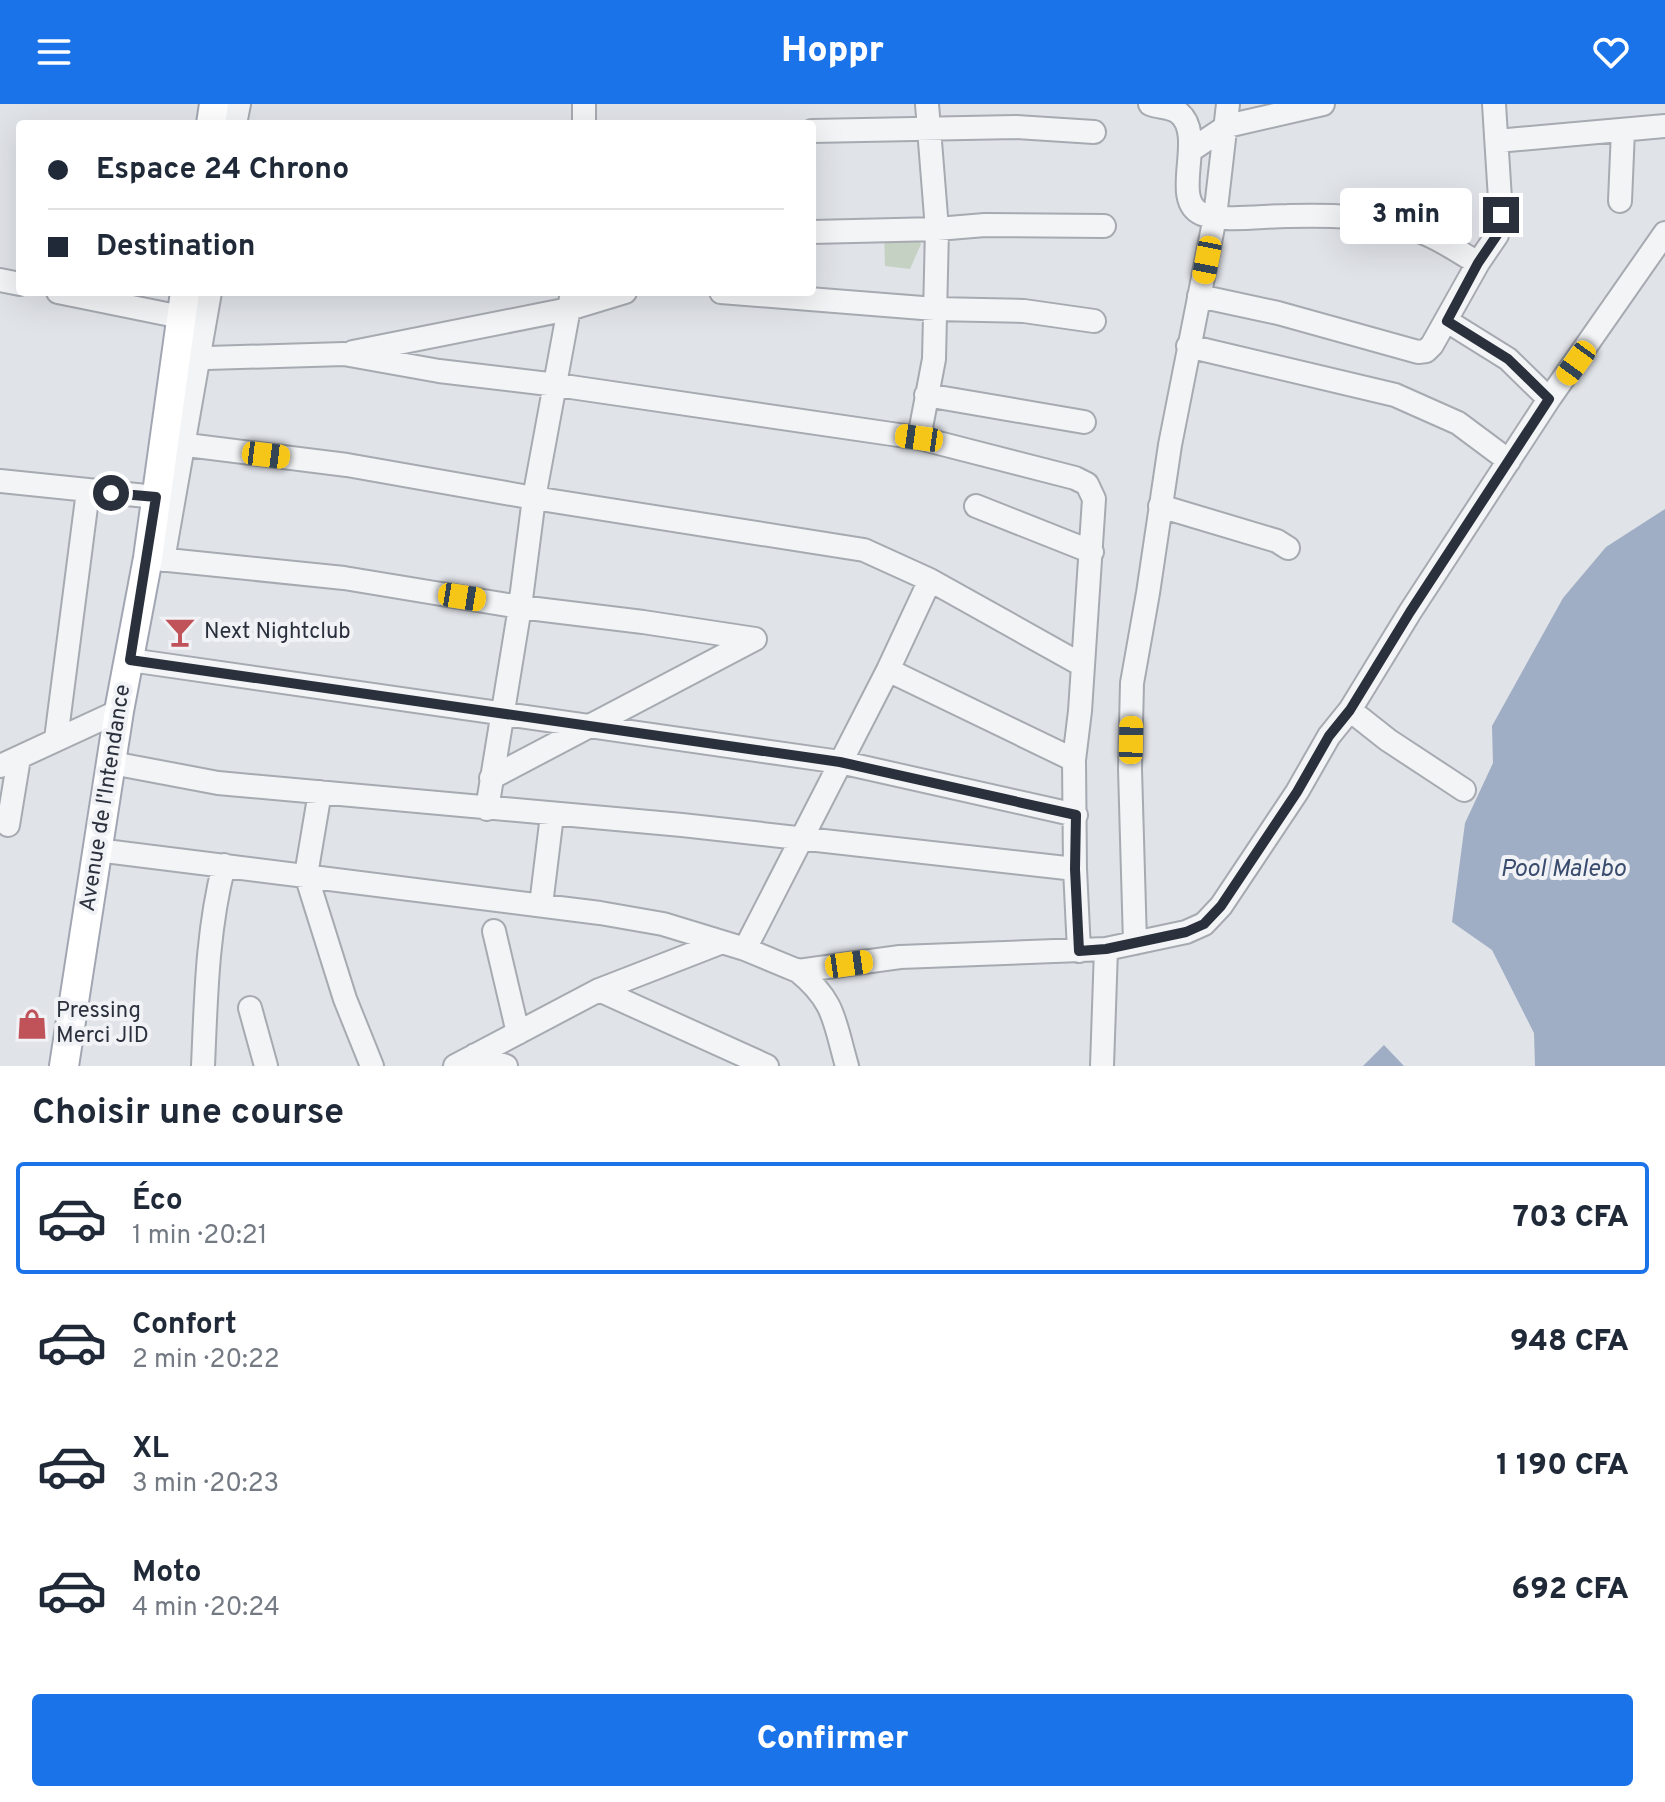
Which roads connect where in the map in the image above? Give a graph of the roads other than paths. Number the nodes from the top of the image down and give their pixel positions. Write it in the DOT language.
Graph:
graph roads {
  1 [pos="927,104"];
  2 [pos="1150,104"];
  3 [pos="1323,104"];
  4 [pos="1494,104"];
  5 [pos="1227,115"];
  6 [pos="1665,126"];
  7 [pos="927,128"];
  8 [pos="1623,130"];
  9 [pos="816,131"];
  10 [pos="1094,132"];
  11 [pos="1497,141"];
  12 [pos="1190,151"];
  13 [pos="1620,201"];
  14 [pos="1215,217"];
  15 [pos="1104,226"];
  16 [pos="937,229"];
  17 [pos="816,232"];
  18 [pos="1665,233"];
  19 [pos="1478,263"];
  20 [pos="96,296"];
  21 [pos="209,296"];
  22 [pos="598,296"];
  23 [pos="771,296"];
  24 [pos="1199,296"];
  25 [pos="571,300"];
  26 [pos="183,305"];
  27 [pos="935,309"];
  28 [pos="1094,321"];
  29 [pos="1447,321"];
  30 [pos="1188,346"];
  31 [pos="344,354"];
  32 [pos="187,358"];
  33 [pos="557,385"];
  34 [pos="926,395"];
  35 [pos="1549,399"];
  36 [pos="1084,422"];
  37 [pos="919,438"];
  38 [pos="174,443"];
  39 [pos="1509,461"];
  40 [pos="0,481"];
  41 [pos="88,491"];
  42 [pos="156,497"];
  43 [pos="534,498"];
  44 [pos="976,506"];
  45 [pos="1160,506"];
  46 [pos="1288,548"];
  47 [pos="1092,552"];
  48 [pos="156,559"];
  49 [pos="930,580"];
  50 [pos="520,607"];
  51 [pos="130,660"];
  52 [pos="1082,665"];
  53 [pos="888,670"];
  54 [pos="1350,710"];
  55 [pos="119,711"];
  56 [pos="502,715"];
  57 [pos="587,726"];
  58 [pos="56,739"];
  59 [pos="1074,760"];
  60 [pos="9,762"];
  61 [pos="840,762"];
  62 [pos="112,763"];
  63 [pos="491,778"];
  64 [pos="1464,790"];
  65 [pos="320,792"];
  66 [pos="487,809"];
  67 [pos="552,815"];
  68 [pos="1076,815"];
  69 [pos="8,825"];
  70 [pos="803,839"];
  71 [pos="97,850"];
  72 [pos="224,865"];
  73 [pos="1075,869"];
  74 [pos="306,875"];
  75 [pos="541,905"];
  76 [pos="494,931"];
  77 [pos="720,943"];
  78 [pos="1135,943"];
  79 [pos="745,949"];
  80 [pos="1106,949"];
  81 [pos="1079,951"];
  82 [pos="798,971"];
  83 [pos="599,990"];
  84 [pos="250,1008"];
  85 [pos="518,1033"];
  86 [pos="465,1061"];
  87 [pos="64,1066"];
  88 [pos="203,1066"];
  89 [pos="266,1066"];
  90 [pos="372,1066"];
  91 [pos="506,1066"];
  92 [pos="767,1066"];
  93 [pos="847,1066"];
  94 [pos="1102,1066"];
  1 -- 7 [label="street"];
  2 -- 12 [label="street"];
  3 -- 5 [label="street"];
  4 -- 11 [label="street"];
  5 -- 12 [label="street"];
  5 -- 14 [label="street"];
  6 -- 8 [label="street"];
  7 -- 9 [label="street"];
  7 -- 10 [label="street"];
  7 -- 16 [label="street"];
  8 -- 11 [label="street"];
  8 -- 13 [label="street"];
  11 -- 19 [label="street"];
  12 -- 14 [label="street"];
  14 -- 19 [label="street"];
  14 -- 24 [label="street"];
  15 -- 16 [label="street"];
  16 -- 17 [label="street"];
  16 -- 27 [label="street"];
  18 -- 35 [label="street"];
  19 -- 29 [label="street"];
  20 -- 26 [label="street"];
  21 -- 32 [label="street"];
  22 -- 25 [label="street"];
  23 -- 27 [label="street"];
  24 -- 29 [label="street"];
  24 -- 30 [label="street"];
  25 -- 31 [label="street"];
  25 -- 33 [label="street"];
  26 -- 32 [label="main road, Avenue de l'Intendance"];
  27 -- 28 [label="street"];
  27 -- 34 [label="street"];
  29 -- 35 [label="street"];
  30 -- 39 [label="street"];
  30 -- 45 [label="street"];
  31 -- 32 [label="street"];
  31 -- 33 [label="street"];
  32 -- 38 [label="main road, Avenue de l'Intendance"];
  33 -- 37 [label="street"];
  33 -- 43 [label="street"];
  34 -- 36 [label="street"];
  34 -- 37 [label="street"];
  35 -- 39 [label="street"];
  37 -- 47 [label="street"];
  38 -- 42 [label="main road, Avenue de l'Intendance"];
  38 -- 43 [label="street"];
  38 -- 48 [label="street"];
  39 -- 54 [label="street"];
  40 -- 41 [label="street"];
  41 -- 42 [label="street"];
  41 -- 58 [label="street"];
  42 -- 48 [label="main road, Avenue de l'Intendance"];
  43 -- 49 [label="street"];
  43 -- 50 [label="street"];
  44 -- 47 [label="street"];
  45 -- 46 [label="street"];
  45 -- 78 [label="street"];
  47 -- 52 [label="street"];
  48 -- 50 [label="street"];
  48 -- 51 [label="main road, Avenue de l'Intendance"];
  49 -- 52 [label="street"];
  49 -- 53 [label="street"];
  50 -- 56 [label="street"];
  50 -- 57 [label="street"];
  51 -- 55 [label="main road, Avenue de l'Intendance"];
  51 -- 56 [label="street"];
  52 -- 59 [label="street"];
  53 -- 59 [label="street"];
  53 -- 61 [label="street"];
  54 -- 64 [label="street"];
  54 -- 78 [label="street"];
  55 -- 58 [label="street"];
  55 -- 62 [label="main road, Avenue de l'Intendance"];
  56 -- 57 [label="street"];
  56 -- 63 [label="street"];
  57 -- 61 [label="street"];
  57 -- 63 [label="street"];
  58 -- 60 [label="street"];
  59 -- 68 [label="street"];
  60 -- 69 [label="street"];
  61 -- 68 [label="street"];
  61 -- 70 [label="street"];
  62 -- 65 [label="street"];
  62 -- 71 [label="main road, Avenue de l'Intendance"];
  63 -- 66 [label="street"];
  65 -- 66 [label="street"];
  65 -- 74 [label="street"];
  66 -- 67 [label="street"];
  67 -- 70 [label="street"];
  67 -- 75 [label="street"];
  68 -- 73 [label="street"];
  70 -- 73 [label="street"];
  70 -- 79 [label="street"];
  71 -- 72 [label="street"];
  71 -- 87 [label="main road, Avenue de l'Intendance"];
  72 -- 74 [label="street"];
  72 -- 88 [label="street"];
  73 -- 81 [label="street"];
  74 -- 75 [label="street"];
  74 -- 90 [label="street"];
  75 -- 77 [label="street"];
  76 -- 85 [label="street"];
  77 -- 79 [label="street"];
  77 -- 83 [label="street"];
  78 -- 80 [label="street"];
  79 -- 82 [label="street"];
  80 -- 81 [label="street"];
  80 -- 94 [label="street"];
  81 -- 82 [label="street"];
  82 -- 93 [label="street"];
  83 -- 85 [label="street"];
  83 -- 92 [label="street"];
  84 -- 89 [label="street"];
  85 -- 86 [label="street"];
  86 -- 91 [label="street"];
}
